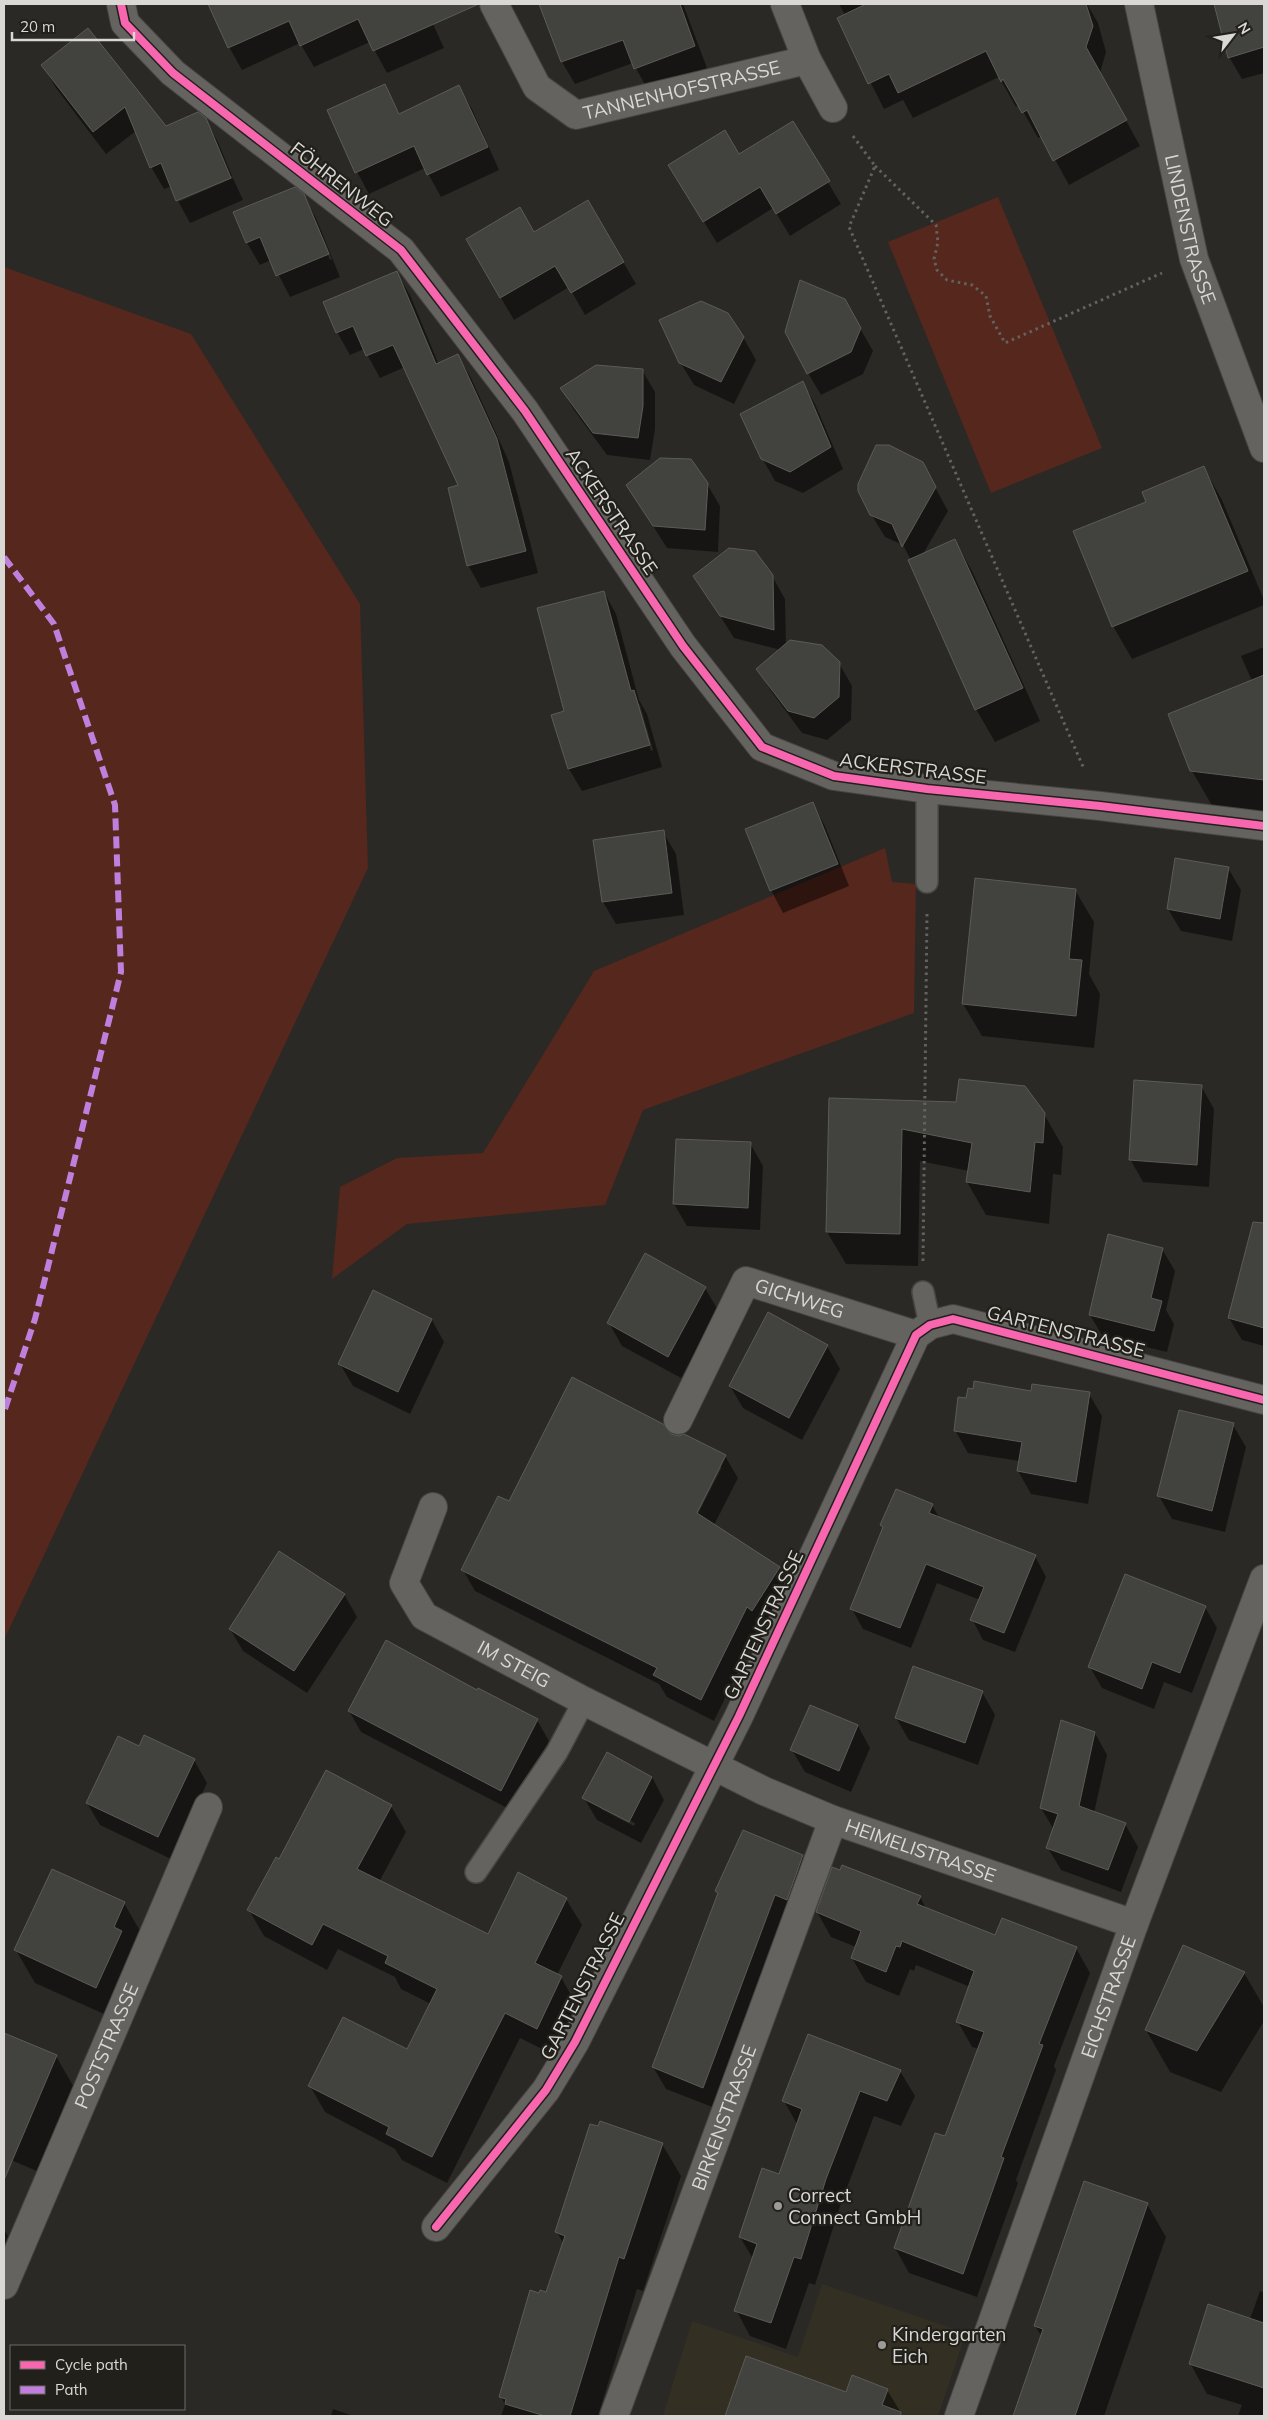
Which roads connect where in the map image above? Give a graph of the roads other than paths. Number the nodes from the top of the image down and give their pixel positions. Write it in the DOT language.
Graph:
graph roads {
  1 [pos="121,4"];
  2 [pos="494,4"];
  3 [pos="785,4"];
  4 [pos="1139,4"];
  5 [pos="808,60"];
  6 [pos="833,108"];
  7 [pos="525,411"];
  8 [pos="1264,448"];
  9 [pos="926,788"];
  10 [pos="1264,826"];
  11 [pos="927,882"];
  12 [pos="923,1292"];
  13 [pos="923,1330"];
  14 [pos="1264,1400"];
  15 [pos="678,1420"];
  16 [pos="433,1507"];
  17 [pos="1264,1579"];
  18 [pos="584,1701"];
  19 [pos="712,1765"];
  20 [pos="208,1807"];
  21 [pos="833,1820"];
  22 [pos="476,1872"];
  23 [pos="1134,1924"];
  24 [pos="436,2226"];
  25 [pos="4,2285"];
  26 [pos="614,2416"];
  27 [pos="959,2416"];
  1 -- 7 [label="street, FÖHRENWEG"];
  2 -- 5 [label="street, TANNENHOFSTRASSE"];
  3 -- 5 [label="street, TANNENHOFSTRASSE"];
  4 -- 8 [label="street, LINDENSTRASSE"];
  5 -- 6 [label="street, TANNENHOFSTRASSE"];
  7 -- 9 [label="street, ACKERSTRASSE"];
  9 -- 10 [label="street, ACKERSTRASSE"];
  9 -- 11 [label="lane"];
  12 -- 13 [label="lane"];
  13 -- 14 [label="street, GARTENSTRASSE"];
  13 -- 15 [label="street, GICHWEG"];
  13 -- 19 [label="street, GARTENSTRASSE"];
  16 -- 18 [label="street, IM STEIG"];
  17 -- 23 [label="street, EICHSTRASSE"];
  18 -- 19 [label="street, IM STEIG"];
  18 -- 22 [label="lane"];
  19 -- 21 [label="street, HEIMELISTRASSE"];
  19 -- 24 [label="street, GARTENSTRASSE"];
  20 -- 25 [label="street, POSTSTRASSE"];
  21 -- 23 [label="street, HEIMELISTRASSE"];
  21 -- 26 [label="street, BIRKENSTRASSE"];
  23 -- 27 [label="street, EICHSTRASSE"];
}
